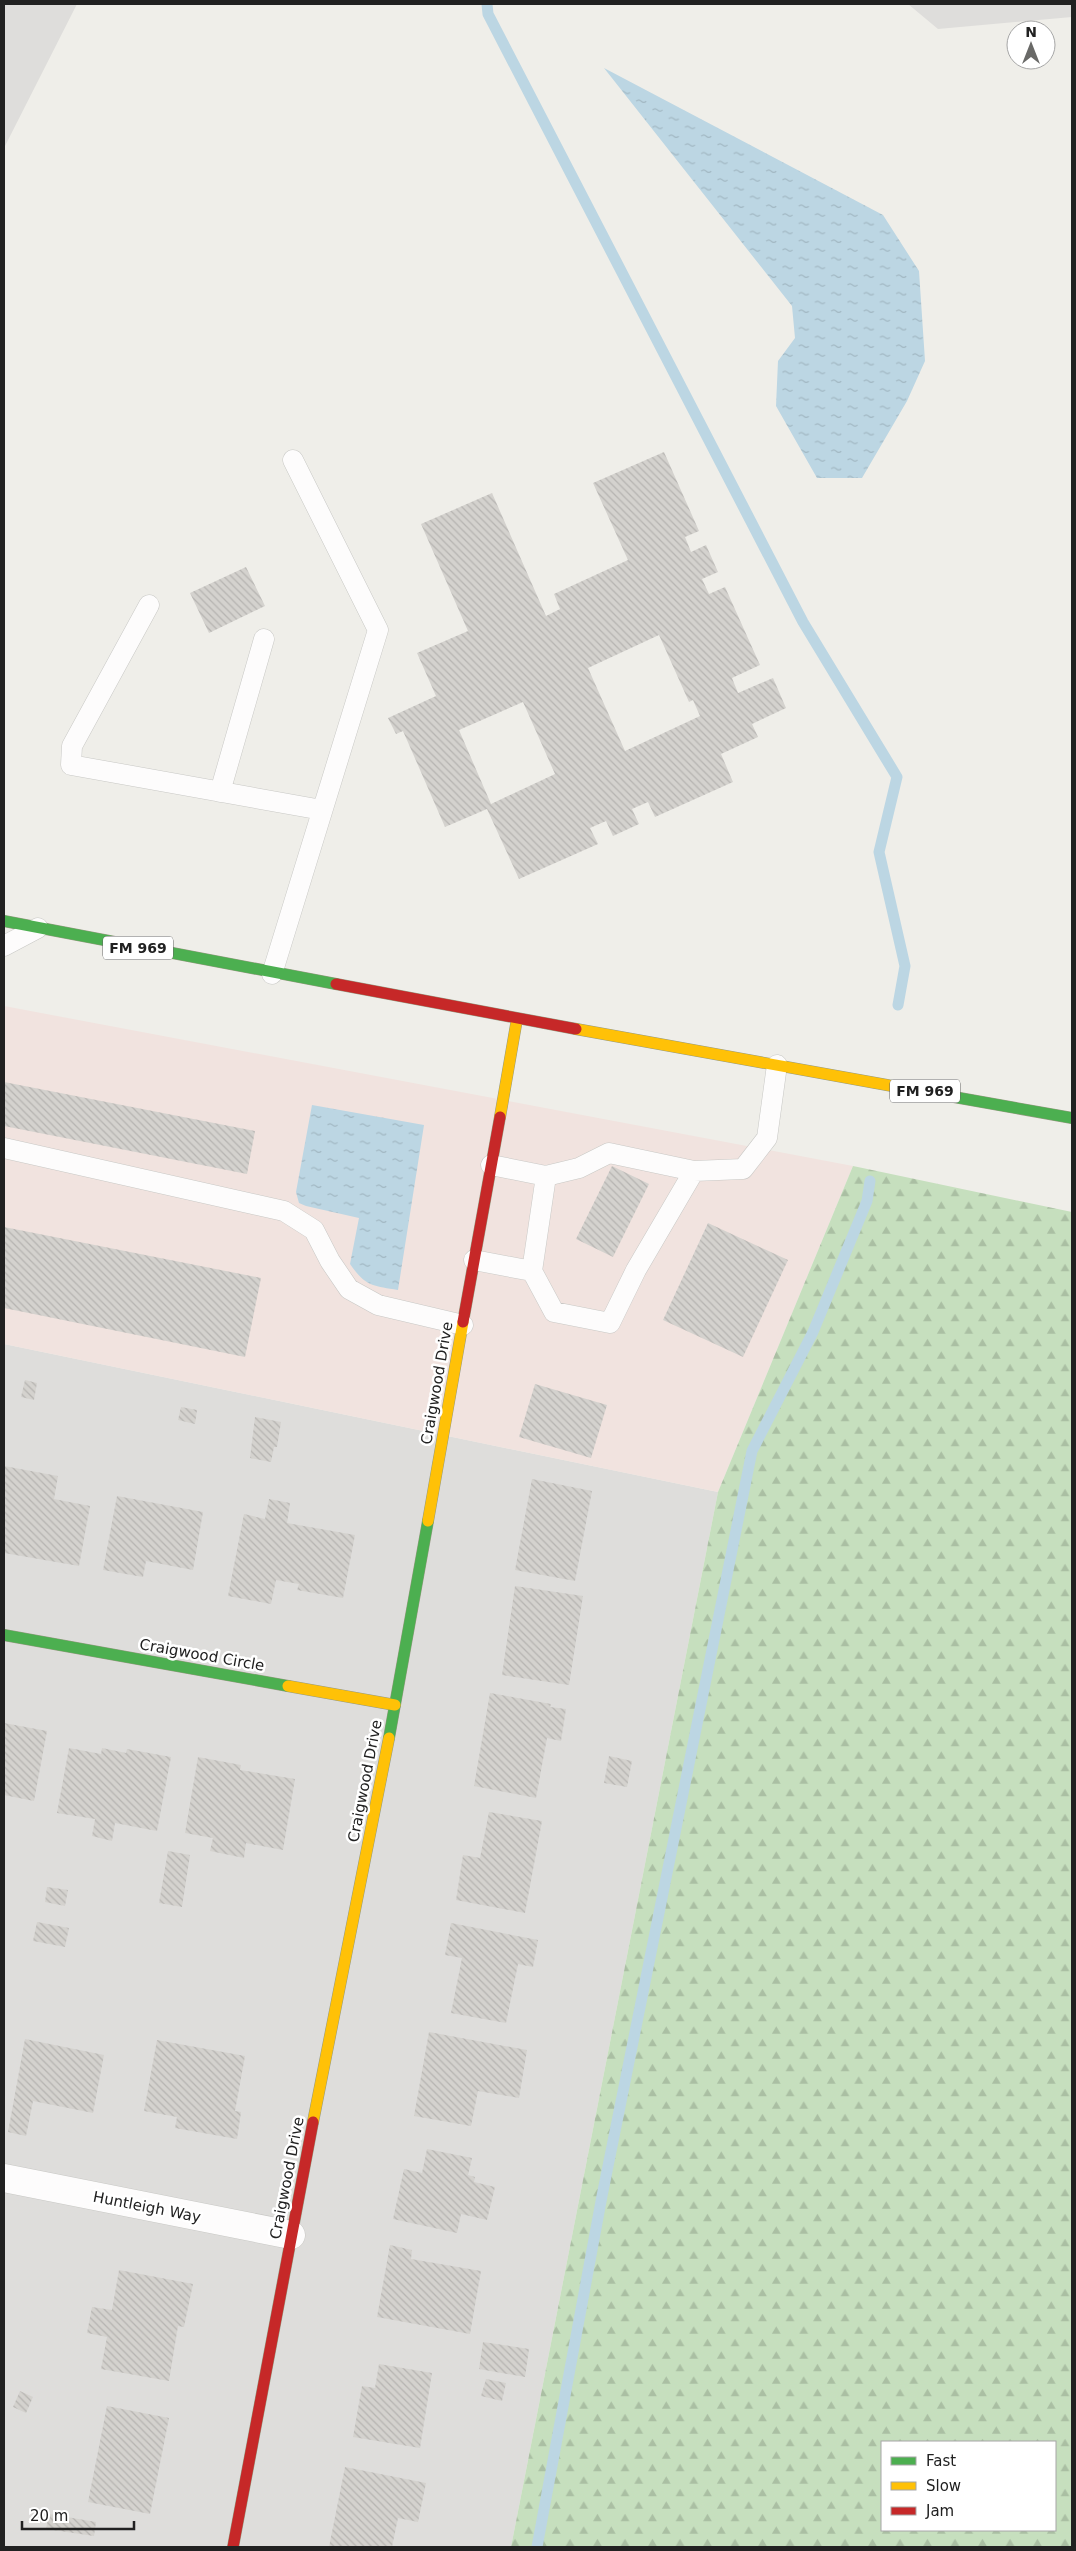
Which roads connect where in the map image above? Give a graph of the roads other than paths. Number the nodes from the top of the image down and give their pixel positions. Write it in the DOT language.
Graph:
graph roads {
  1 [pos="293,460"];
  2 [pos="149,605"];
  3 [pos="264,639"];
  4 [pos="220,792"];
  5 [pos="322,810"];
  6 [pos="4,921"];
  7 [pos="38,928"];
  8 [pos="4,946"];
  9 [pos="272,974"];
  10 [pos="517,1019"];
  11 [pos="778,1065"];
  12 [pos="1072,1118"];
  13 [pos="4,1148"];
  14 [pos="491,1165"];
  15 [pos="694,1171"];
  16 [pos="546,1176"];
  17 [pos="474,1260"];
  18 [pos="532,1271"];
  19 [pos="463,1325"];
  20 [pos="4,1634"];
  21 [pos="395,1705"];
  22 [pos="4,2178"];
  23 [pos="291,2235"];
  24 [pos="233,2547"];
  1 -- 5 [label="lane"];
  2 -- 4 [label="lane"];
  3 -- 4 [label="lane"];
  4 -- 5 [label="lane"];
  5 -- 9 [label="lane"];
  6 -- 7 [label="street, FM 969 / FM 969"];
  7 -- 8 [label="lane"];
  7 -- 9 [label="street, FM 969 / FM 969"];
  9 -- 10 [label="street, FM 969 / FM 969"];
  10 -- 11 [label="street, FM 969 / FM 969"];
  10 -- 14 [label="street, Craigwood Drive"];
  11 -- 12 [label="street, FM 969 / FM 969"];
  11 -- 15 [label="lane"];
  13 -- 19 [label="lane"];
  14 -- 16 [label="lane"];
  14 -- 17 [label="street, Craigwood Drive"];
  15 -- 16 [label="lane"];
  15 -- 18 [label="lane"];
  16 -- 18 [label="lane"];
  17 -- 18 [label="lane"];
  17 -- 19 [label="street, Craigwood Drive"];
  19 -- 21 [label="street, Craigwood Drive"];
  20 -- 21 [label="street, Craigwood Circle"];
  21 -- 23 [label="street, Craigwood Drive"];
  22 -- 23 [label="street, Huntleigh Way"];
  23 -- 24 [label="street, Craigwood Drive"];
}
